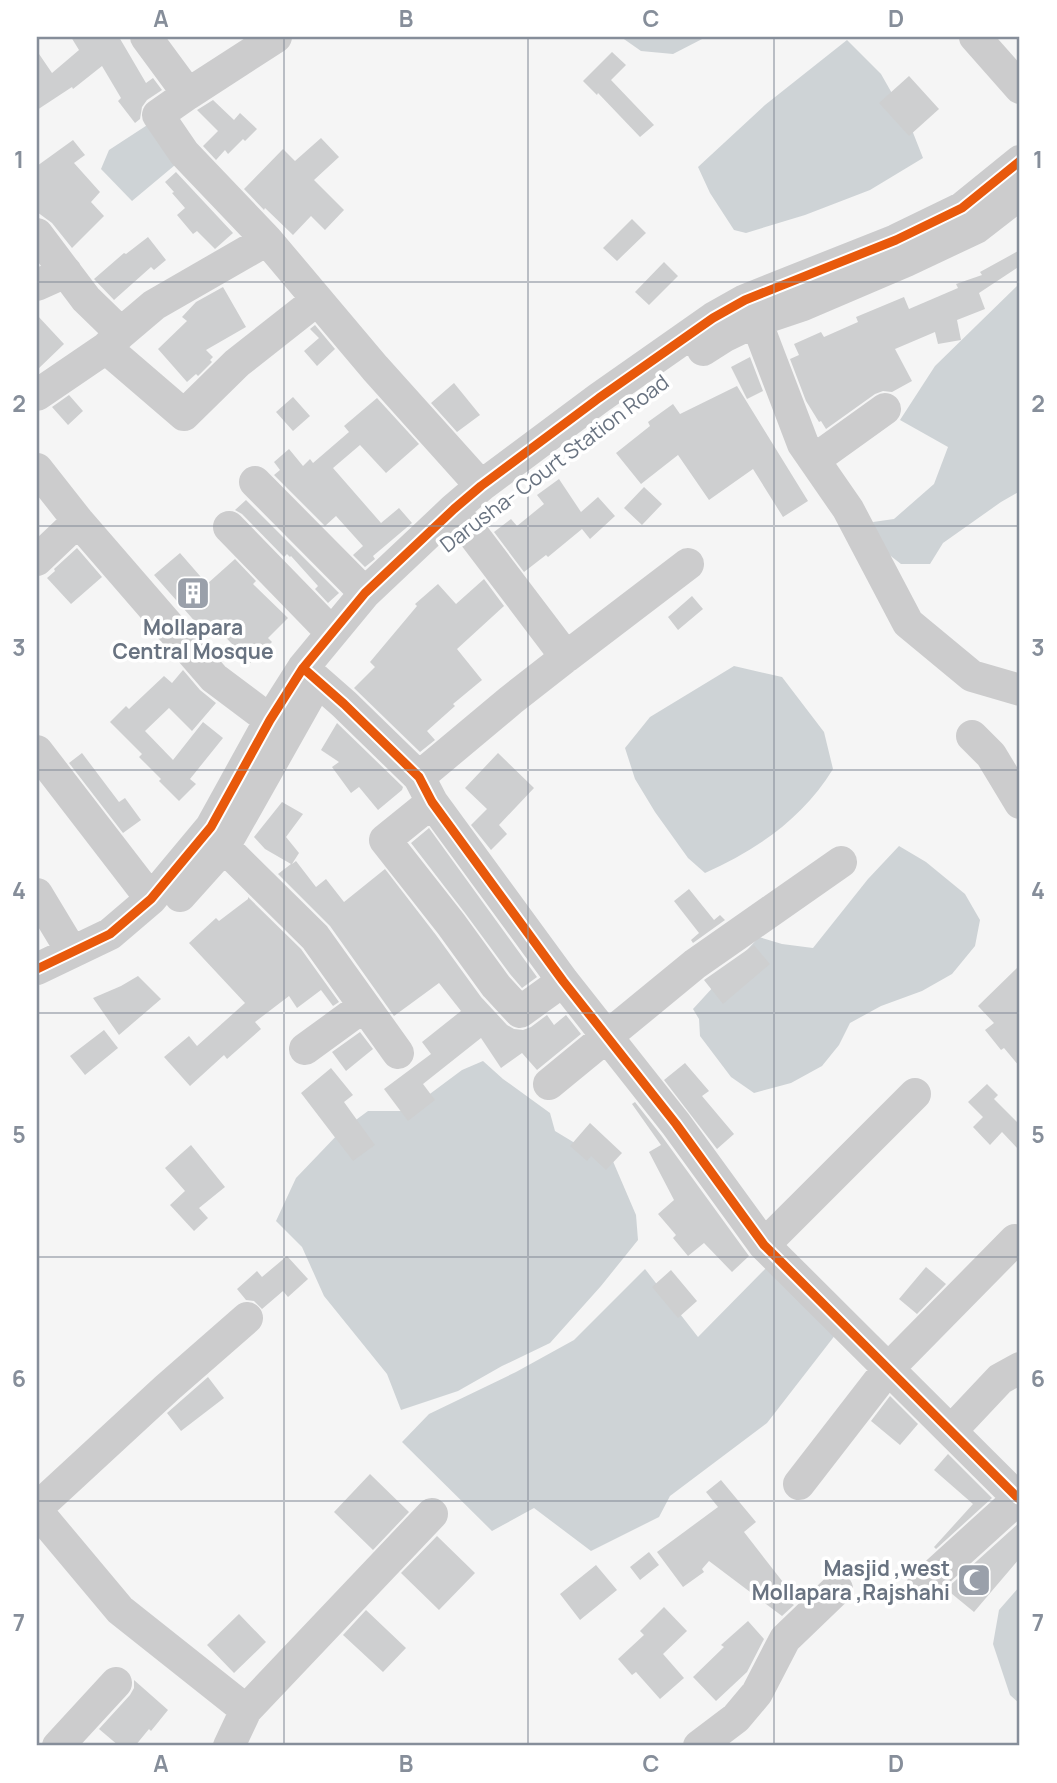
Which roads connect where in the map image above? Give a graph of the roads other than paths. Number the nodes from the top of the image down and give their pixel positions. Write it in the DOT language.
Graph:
graph roads {
  1 [pos="146,37"];
  2 [pos="276,37"];
  3 [pos="975,37"];
  4 [pos="1020,88"];
  5 [pos="188,94"];
  6 [pos="1020,161"];
  7 [pos="1020,194"];
  8 [pos="37,234"];
  9 [pos="267,240"];
  10 [pos="66,272"];
  11 [pos="37,285"];
  12 [pos="317,300"];
  13 [pos="756,321"];
  14 [pos="113,341"];
  15 [pos="37,395"];
  16 [pos="885,409"];
  17 [pos="814,460"];
  18 [pos="37,469"];
  19 [pos="255,482"];
  20 [pos="481,486"];
  21 [pos="74,516"];
  22 [pos="466,525"];
  23 [pos="229,527"];
  24 [pos="37,535"];
  25 [pos="37,560"];
  26 [pos="688,564"];
  27 [pos="365,593"];
  28 [pos="332,633"];
  29 [pos="566,657"];
  30 [pos="311,674"];
  31 [pos="1020,691"];
  32 [pos="280,725"];
  33 [pos="972,736"];
  34 [pos="37,751"];
  35 [pos="425,790"];
  36 [pos="1020,803"];
  37 [pos="225,846"];
  38 [pos="841,862"];
  39 [pos="37,894"];
  40 [pos="151,899"];
  41 [pos="72,953"];
  42 [pos="37,968"];
  43 [pos="563,981"];
  44 [pos="37,992"];
  45 [pos="364,1006"];
  46 [pos="606,1036"];
  47 [pos="305,1049"];
  48 [pos="398,1053"];
  49 [pos="549,1084"];
  50 [pos="915,1094"];
  51 [pos="1015,1240"];
  52 [pos="764,1245"];
  53 [pos="247,1318"];
  54 [pos="1020,1368"];
  55 [pos="888,1369"];
  56 [pos="951,1431"];
  57 [pos="799,1484"];
  58 [pos="1019,1497"];
  59 [pos="37,1509"];
  60 [pos="432,1514"];
  61 [pos="922,1586"];
  62 [pos="837,1589"];
  63 [pos="116,1684"];
  64 [pos="246,1710"];
  65 [pos="58,1746"];
  66 [pos="229,1746"];
  67 [pos="699,1746"];
  1 -- 5 [label="street"];
  2 -- 5 [label="street"];
  3 -- 4 [label="street"];
  5 -- 9 [label="street"];
  6 -- 20 [label="street, Darusha- Court Station Road"];
  7 -- 13 [label="street, Darusha- Court Station Road"];
  8 -- 10 [label="street"];
  9 -- 12 [label="street"];
  9 -- 14 [label="street"];
  10 -- 11 [label="street"];
  10 -- 14 [label="street"];
  12 -- 14 [label="street"];
  12 -- 20 [label="street"];
  13 -- 17 [label="street"];
  13 -- 22 [label="street, Darusha- Court Station Road"];
  14 -- 15 [label="street"];
  16 -- 17 [label="street"];
  17 -- 31 [label="street"];
  18 -- 21 [label="street"];
  19 -- 27 [label="street"];
  20 -- 27 [label="street, Darusha- Court Station Road"];
  21 -- 24 [label="street"];
  21 -- 25 [label="street"];
  21 -- 32 [label="street"];
  22 -- 29 [label="street"];
  22 -- 30 [label="street, Darusha- Court Station Road"];
  23 -- 28 [label="street"];
  26 -- 29 [label="street"];
  27 -- 28 [label="street, Darusha- Court Station Road"];
  28 -- 30 [label="street, Darusha- Court Station Road"];
  29 -- 35 [label="street"];
  30 -- 32 [label="street, Darusha- Court Station Road"];
  30 -- 35 [label="street"];
  32 -- 37 [label="street, Darusha- Court Station Road"];
  32 -- 40 [label="street, Darusha- Court Station Road"];
  33 -- 36 [label="street"];
  34 -- 40 [label="street"];
  35 -- 43 [label="street"];
  35 -- 43 [label="street"];
  37 -- 44 [label="street, Darusha- Court Station Road"];
  37 -- 45 [label="street"];
  38 -- 46 [label="street"];
  39 -- 41 [label="street"];
  40 -- 41 [label="street, Darusha- Court Station Road"];
  41 -- 42 [label="street, Darusha- Court Station Road"];
  43 -- 46 [label="street"];
  45 -- 47 [label="street"];
  45 -- 48 [label="street"];
  46 -- 49 [label="street"];
  46 -- 52 [label="street"];
  50 -- 52 [label="street"];
  51 -- 55 [label="street"];
  52 -- 55 [label="street"];
  53 -- 59 [label="street"];
  54 -- 56 [label="street"];
  55 -- 56 [label="street"];
  55 -- 57 [label="street"];
  56 -- 58 [label="street"];
  58 -- 61 [label="street"];
  59 -- 64 [label="street"];
  60 -- 64 [label="street"];
  62 -- 67 [label="street"];
  63 -- 65 [label="street"];
  64 -- 66 [label="street"];
}
